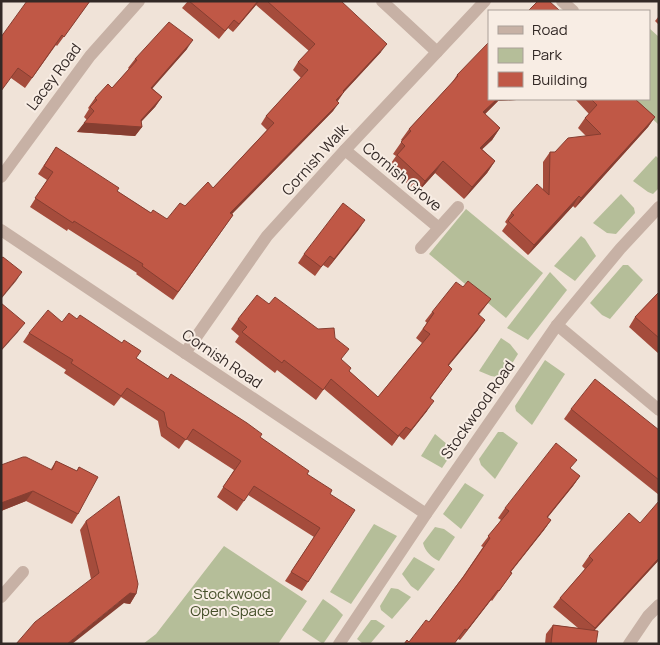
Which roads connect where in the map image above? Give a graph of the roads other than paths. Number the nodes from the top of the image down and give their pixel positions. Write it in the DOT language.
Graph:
graph roads {
  1 [pos="139,1"];
  2 [pos="382,1"];
  3 [pos="485,1"];
  4 [pos="562,1"];
  5 [pos="573,10"];
  6 [pos="437,52"];
  7 [pos="345,150"];
  8 [pos="1,177"];
  9 [pos="458,207"];
  10 [pos="659,207"];
  11 [pos="439,228"];
  12 [pos="1,230"];
  13 [pos="421,248"];
  14 [pos="557,325"];
  15 [pos="186,353"];
  16 [pos="659,410"];
  17 [pos="426,514"];
  18 [pos="23,572"];
  19 [pos="1,597"];
  20 [pos="659,604"];
  21 [pos="339,644"];
  22 [pos="629,644"];
  1 -- 8 [label="street, Lacey Road"];
  2 -- 6 [label="street"];
  3 -- 6 [label="street, Cornish Walk"];
  4 -- 5 [label="street"];
  6 -- 7 [label="street, Cornish Walk"];
  7 -- 11 [label="street, Cornish Grove"];
  7 -- 15 [label="street, Cornish Walk"];
  9 -- 11 [label="street"];
  10 -- 14 [label="street, Stockwood Road"];
  11 -- 13 [label="street"];
  12 -- 15 [label="street, Cornish Road"];
  14 -- 16 [label="street"];
  14 -- 17 [label="street, Stockwood Road"];
  15 -- 17 [label="street, Cornish Road"];
  17 -- 21 [label="street, Stockwood Road"];
  18 -- 19 [label="street"];
  20 -- 22 [label="street"];
}
